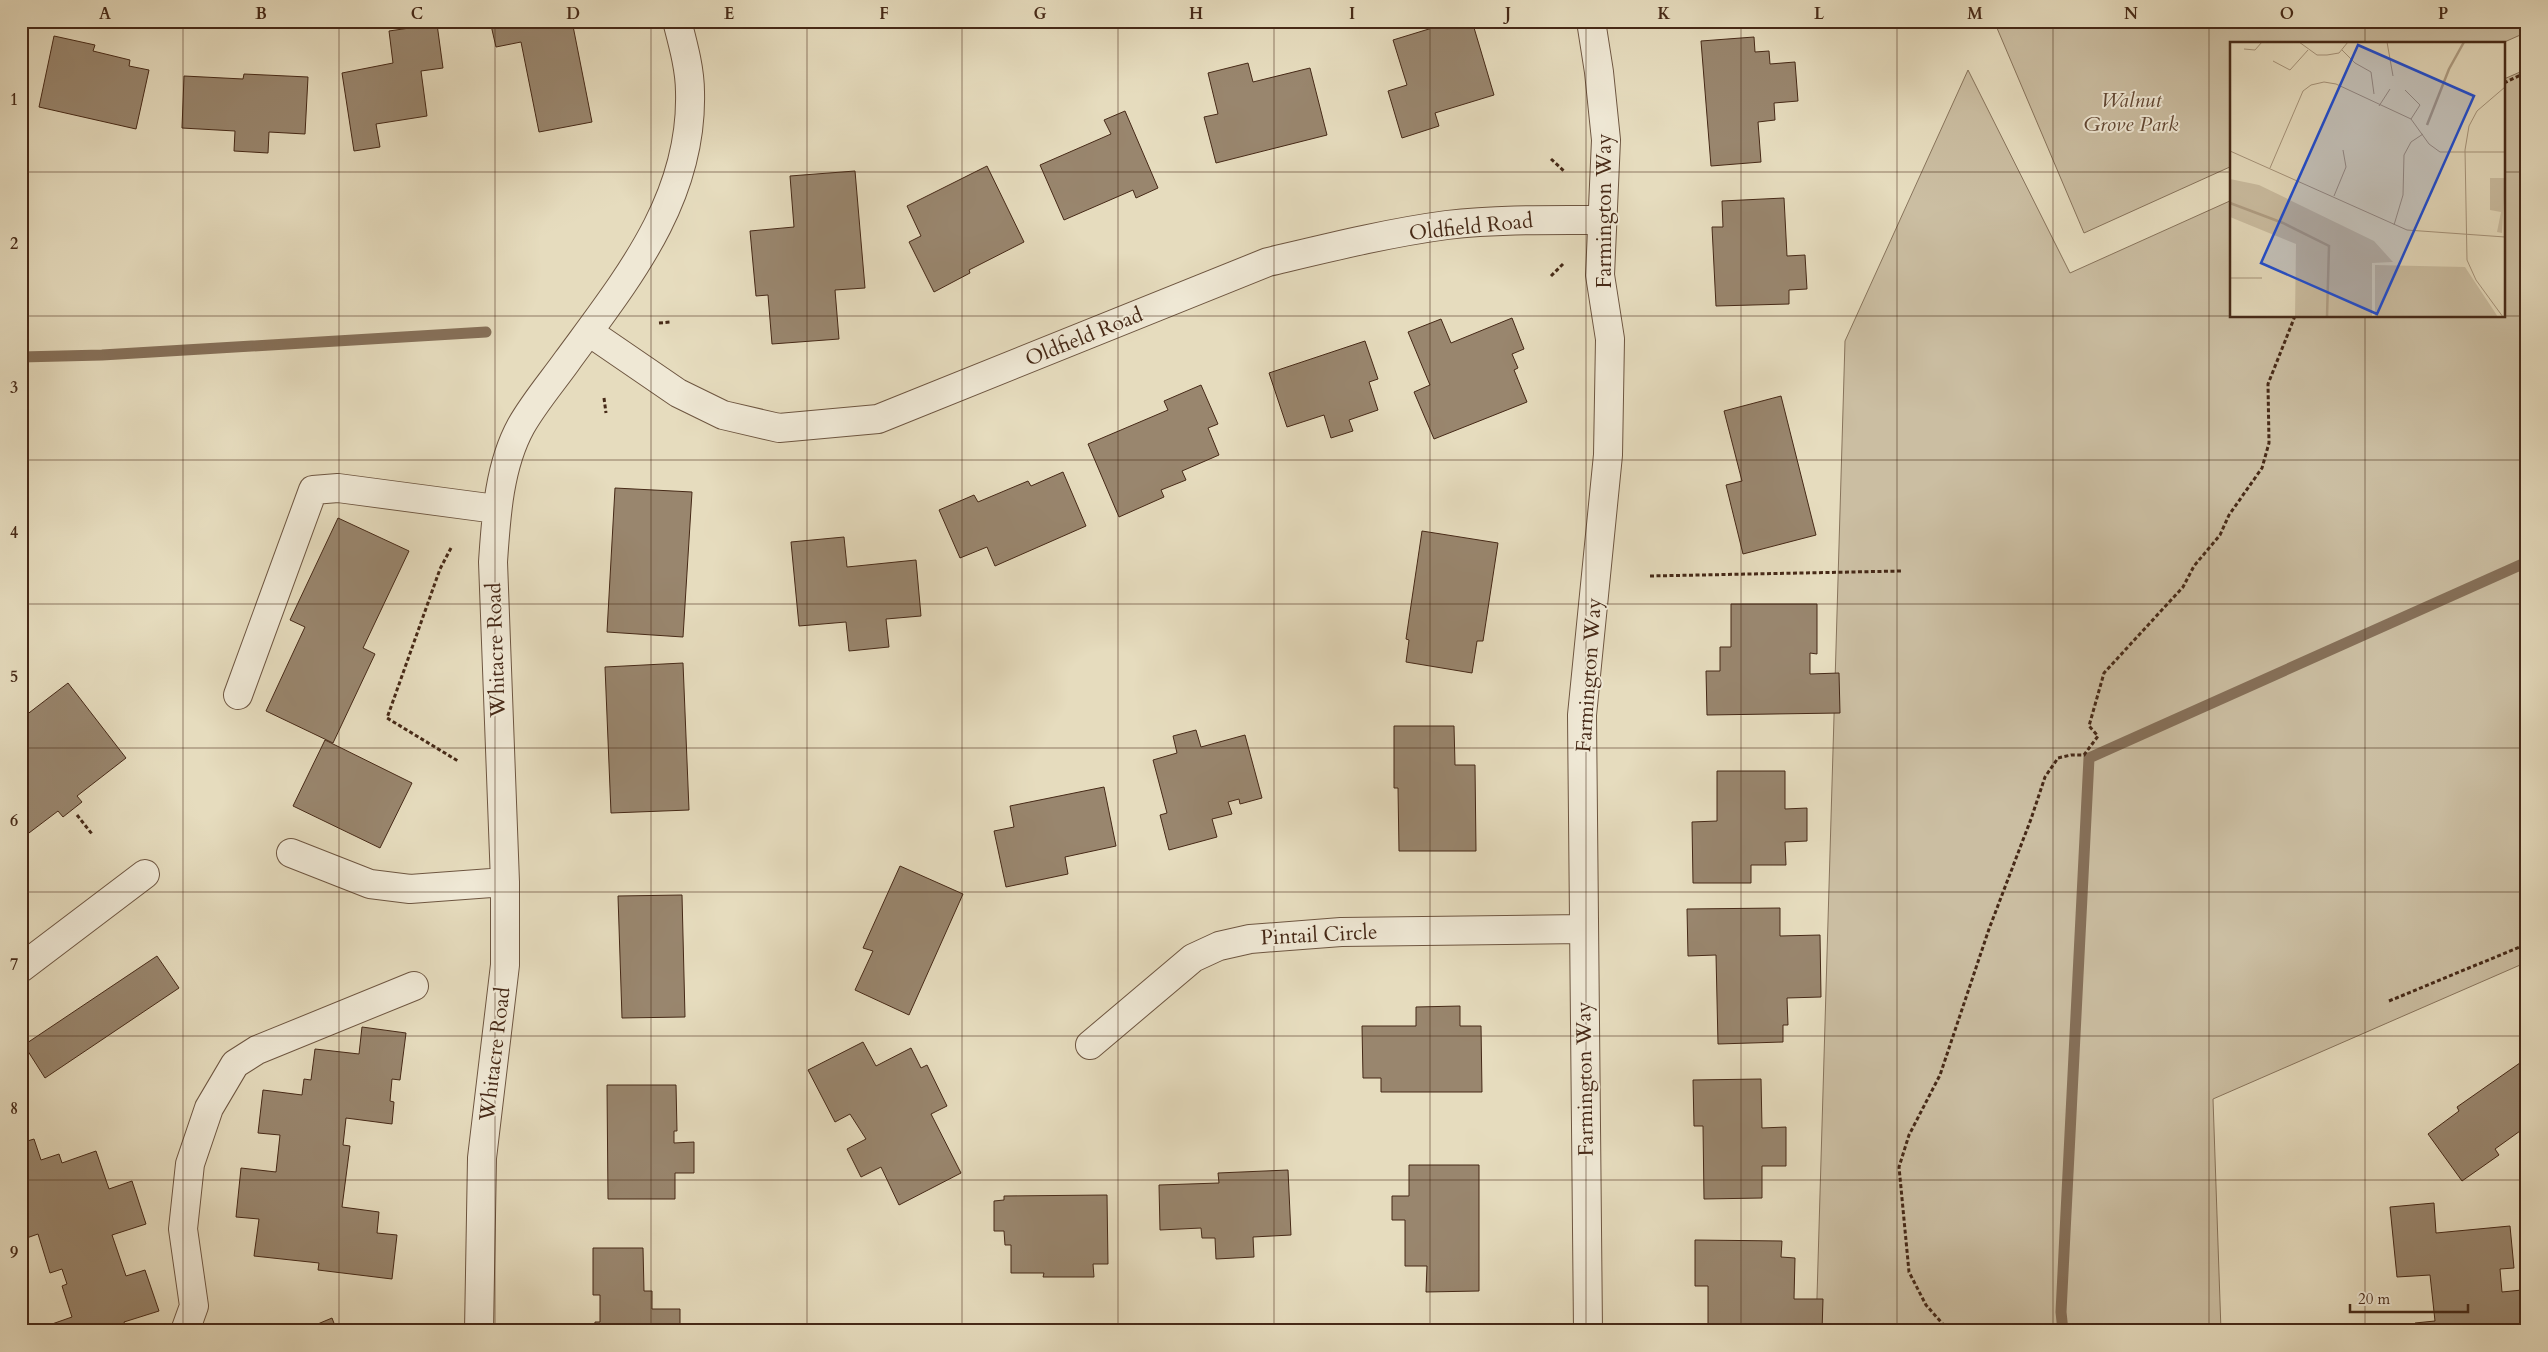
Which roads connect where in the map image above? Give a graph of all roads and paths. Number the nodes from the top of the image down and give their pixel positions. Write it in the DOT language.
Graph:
graph roads {
  1 [pos="677,21"];
  2 [pos="1591,21"];
  3 [pos="2527,72"];
  4 [pos="2506,82"];
  5 [pos="1551,159"];
  6 [pos="1564,171"];
  7 [pos="1603,220"];
  8 [pos="1564,263"];
  9 [pos="1551,276"];
  10 [pos="2294,318"];
  11 [pos="670,322"];
  12 [pos="659,323"];
  13 [pos="589,332"];
  14 [pos="604,398"];
  15 [pos="606,413"];
  16 [pos="496,509"];
  17 [pos="450,548"];
  18 [pos="1902,571"];
  19 [pos="1650,576"];
  20 [pos="238,695"];
  21 [pos="458,761"];
  22 [pos="77,815"];
  23 [pos="92,834"];
  24 [pos="291,853"];
  25 [pos="145,874"];
  26 [pos="505,882"];
  27 [pos="1583,929"];
  28 [pos="2527,944"];
  29 [pos="21,968"];
  30 [pos="414,986"];
  31 [pos="2389,1001"];
  32 [pos="1090,1045"];
  33 [pos="185,1331"];
  34 [pos="479,1331"];
  35 [pos="1588,1331"];
  36 [pos="1949,1331"];
  1 -- 13 [label="street, Whitacre Road"];
  2 -- 7 [label="street, Farmington Way"];
  3 -- 4 [label="path"];
  5 -- 6 [label="path"];
  7 -- 13 [label="street, Oldfield Road"];
  7 -- 27 [label="street, Farmington Way"];
  8 -- 9 [label="path"];
  10 -- 36 [label="path"];
  11 -- 12 [label="path"];
  13 -- 16 [label="street, Whitacre Road"];
  14 -- 15 [label="path"];
  16 -- 20 [label="street"];
  16 -- 26 [label="street, Whitacre Road"];
  17 -- 21 [label="path"];
  18 -- 19 [label="path"];
  22 -- 23 [label="path"];
  24 -- 26 [label="street"];
  25 -- 29 [label="street"];
  26 -- 34 [label="street, Whitacre Road"];
  27 -- 32 [label="street, Pintail Circle"];
  27 -- 35 [label="street, Farmington Way"];
  28 -- 31 [label="path"];
  30 -- 33 [label="street"];
}
